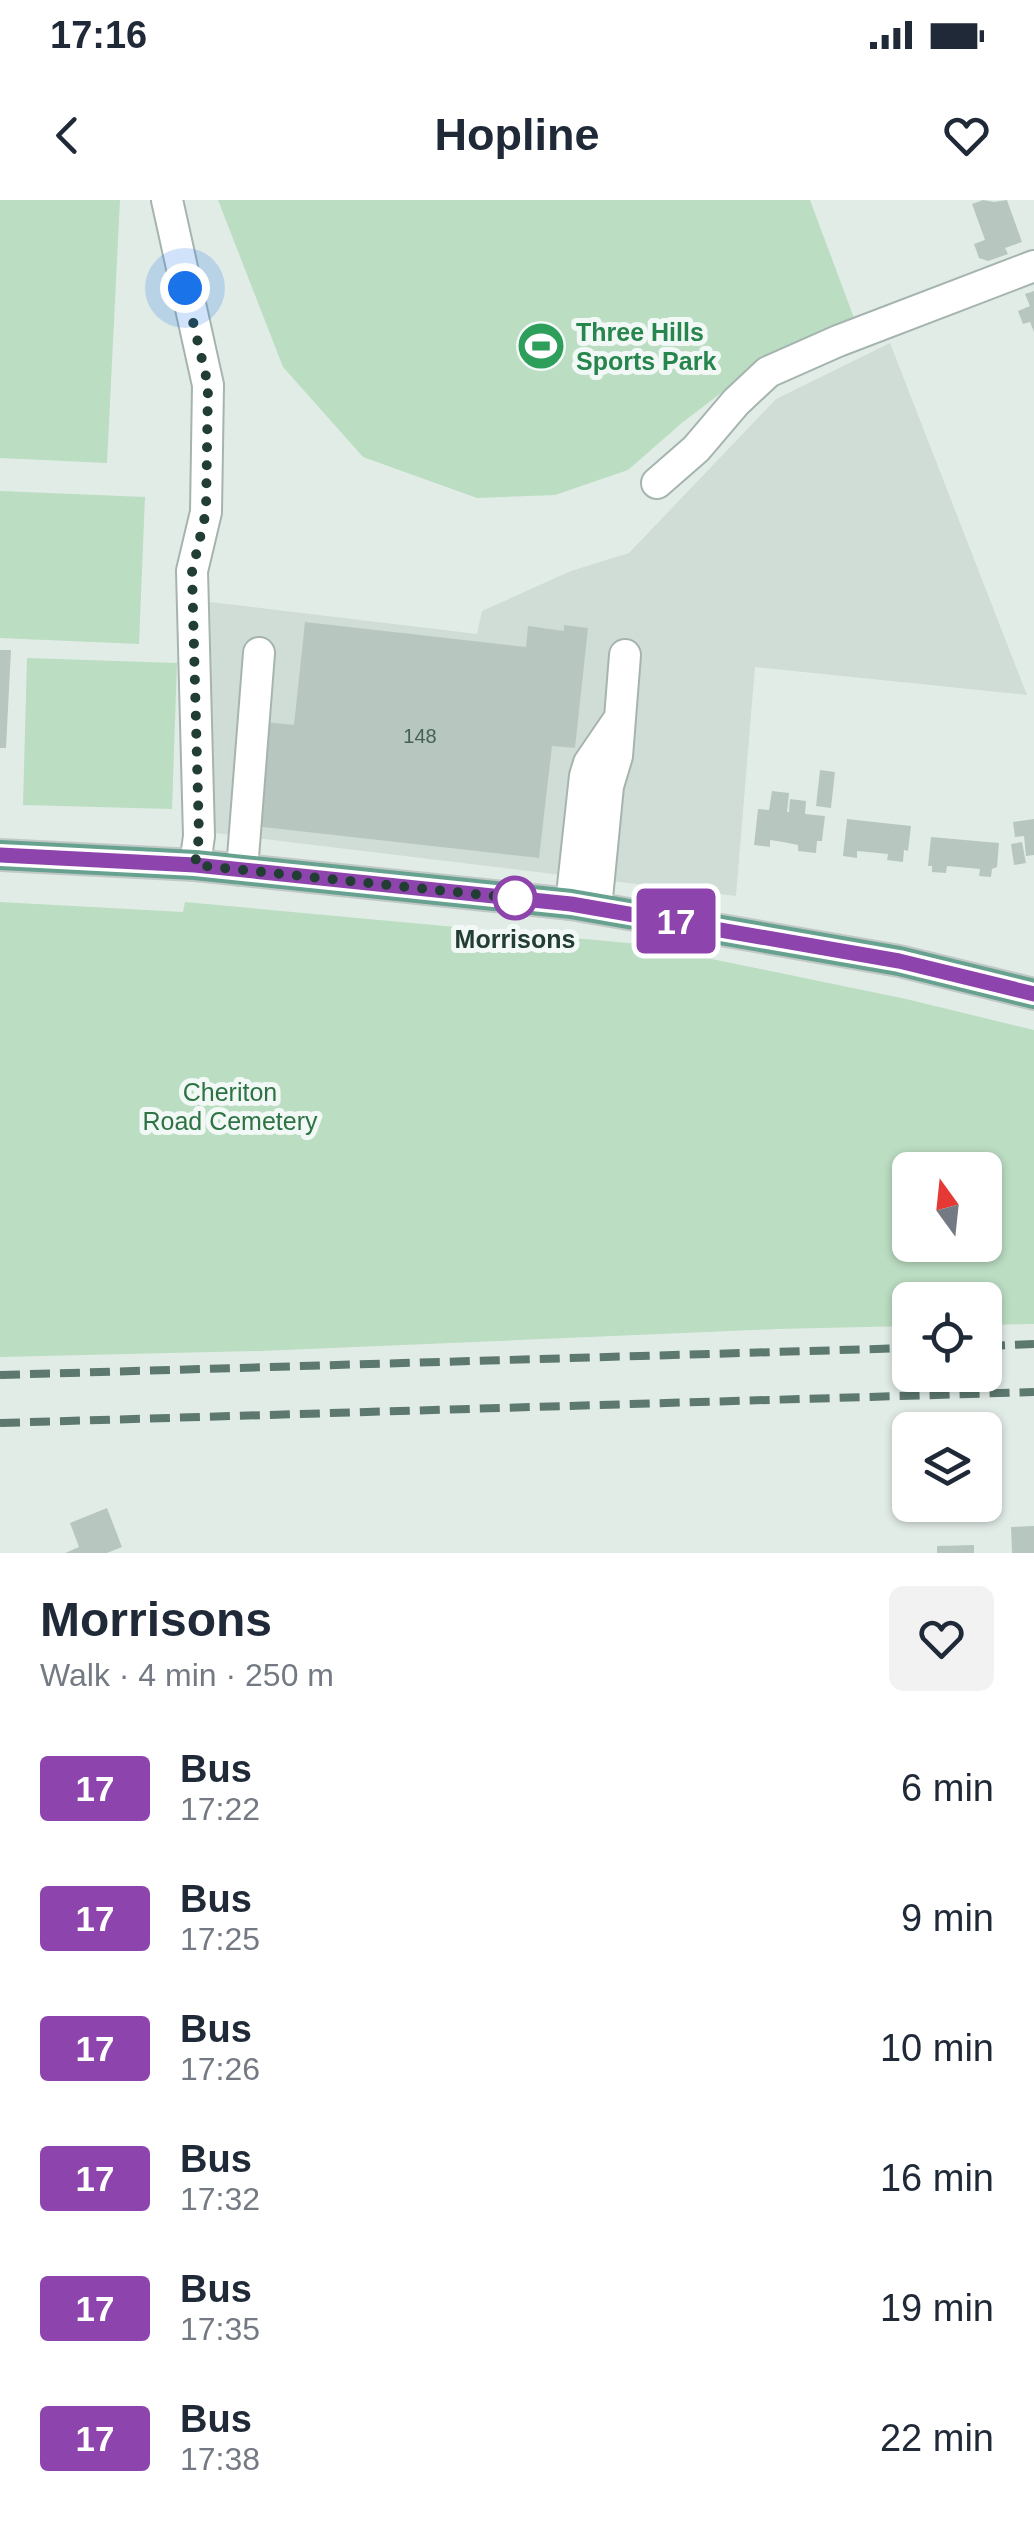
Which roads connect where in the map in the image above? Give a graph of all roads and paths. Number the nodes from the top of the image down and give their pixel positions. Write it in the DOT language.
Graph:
graph roads {
  1 [pos="166,200"];
  2 [pos="1034,266"];
  3 [pos="657,482"];
  4 [pos="259,654"];
  5 [pos="624,655"];
  6 [pos="0,855"];
  7 [pos="195,865"];
  8 [pos="242,870"];
  9 [pos="583,906"];
  10 [pos="1034,994"];
  1 -- 7 [label="lane"];
  2 -- 3 [label="lane"];
  4 -- 8 [label="lane"];
  5 -- 9 [label="lane"];
  6 -- 7 [label="main road"];
  7 -- 8 [label="main road"];
  8 -- 9 [label="main road"];
  9 -- 10 [label="main road"];
}
